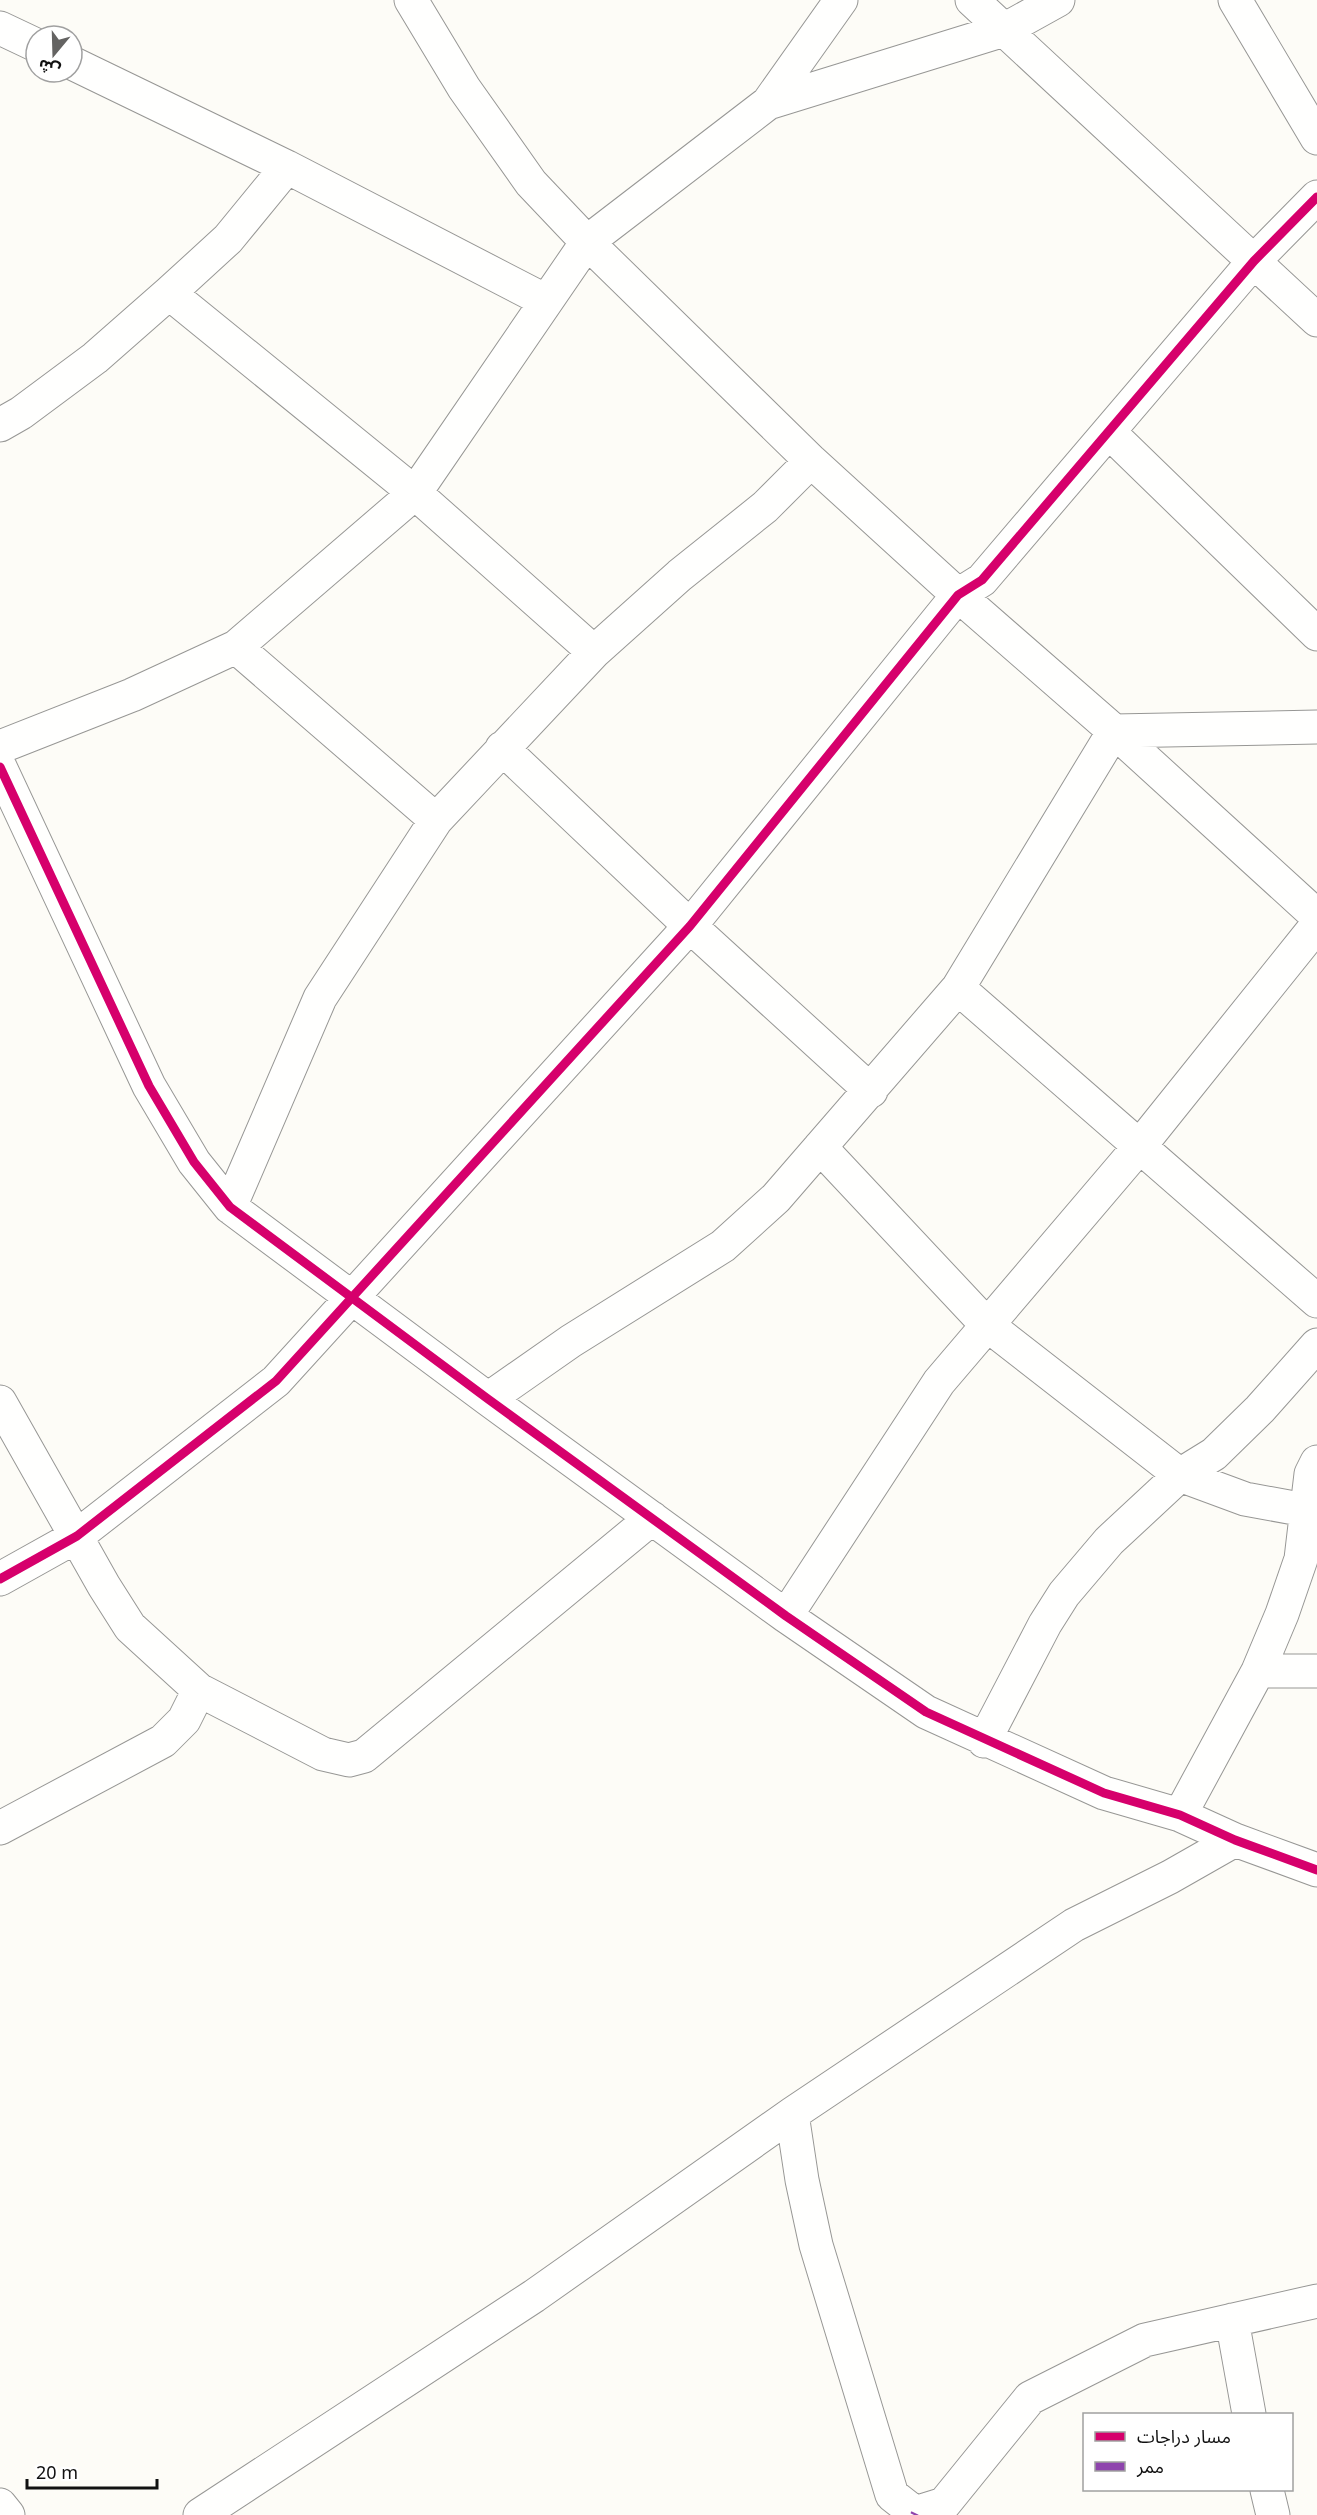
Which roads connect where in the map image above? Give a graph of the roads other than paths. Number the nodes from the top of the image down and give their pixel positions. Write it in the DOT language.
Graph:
graph roads {
  1 [pos="411,0"];
  2 [pos="841,0"];
  3 [pos="972,0"];
  4 [pos="1058,0"];
  5 [pos="1235,0"];
  6 [pos="0,28"];
  7 [pos="1004,30"];
  8 [pos="24,39"];
  9 [pos="84,69"];
  10 [pos="768,103"];
  11 [pos="1317,138"];
  12 [pos="287,167"];
  13 [pos="1317,197"];
  14 [pos="587,242"];
  15 [pos="1254,261"];
  16 [pos="169,292"];
  17 [pos="546,301"];
  18 [pos="1317,320"];
  19 [pos="0,425"];
  20 [pos="1108,432"];
  21 [pos="811,460"];
  22 [pos="415,493"];
  23 [pos="958,595"];
  24 [pos="1317,634"];
  25 [pos="236,647"];
  26 [pos="594,652"];
  27 [pos="1317,727"];
  28 [pos="1114,731"];
  29 [pos="0,747"];
  30 [pos="502,748"];
  31 [pos="0,767"];
  32 [pos="436,820"];
  33 [pos="1317,916"];
  34 [pos="1317,925"];
  35 [pos="690,926"];
  36 [pos="958,988"];
  37 [pos="870,1091"];
  38 [pos="820,1147"];
  39 [pos="1139,1147"];
  40 [pos="230,1207"];
  41 [pos="350,1298"];
  42 [pos="1317,1301"];
  43 [pos="986,1324"];
  44 [pos="1317,1345"];
  45 [pos="488,1399"];
  46 [pos="0,1402"];
  47 [pos="1317,1462"];
  48 [pos="1180,1474"];
  49 [pos="1311,1510"];
  50 [pos="652,1518"];
  51 [pos="77,1536"];
  52 [pos="0,1579"];
  53 [pos="786,1616"];
  54 [pos="1258,1671"];
  55 [pos="1317,1671"];
  56 [pos="199,1690"];
  57 [pos="984,1741"];
  58 [pos="1180,1815"];
  59 [pos="0,1828"];
  60 [pos="1235,1840"];
  61 [pos="1317,1870"];
  62 [pos="792,2114"];
  63 [pos="1317,2301"];
  64 [pos="1232,2320"];
  65 [pos="1249,2413"];
  66 [pos="1267,2491"];
  67 [pos="0,2505"];
  68 [pos="8,2515"];
  69 [pos="200,2515"];
  70 [pos="1273,2515"];
  1 -- 14 [label="street"];
  2 -- 10 [label="street"];
  3 -- 7 [label="street"];
  4 -- 7 [label="street"];
  5 -- 11 [label="street"];
  6 -- 8 [label="street"];
  7 -- 10 [label="street"];
  7 -- 15 [label="street"];
  9 -- 12 [label="street"];
  10 -- 14 [label="street"];
  12 -- 16 [label="street"];
  12 -- 17 [label="street"];
  13 -- 15 [label="street"];
  14 -- 17 [label="street"];
  14 -- 21 [label="street"];
  15 -- 18 [label="street"];
  15 -- 20 [label="street"];
  16 -- 19 [label="street"];
  16 -- 22 [label="street"];
  17 -- 22 [label="street"];
  20 -- 23 [label="street"];
  20 -- 24 [label="street"];
  21 -- 23 [label="street"];
  21 -- 26 [label="street"];
  22 -- 25 [label="street"];
  22 -- 26 [label="street"];
  23 -- 28 [label="street"];
  23 -- 35 [label="street"];
  25 -- 29 [label="street"];
  25 -- 32 [label="street"];
  26 -- 30 [label="street"];
  27 -- 28 [label="street"];
  28 -- 33 [label="street"];
  28 -- 36 [label="street"];
  30 -- 32 [label="street"];
  30 -- 35 [label="street"];
  31 -- 40 [label="street"];
  32 -- 40 [label="street"];
  34 -- 39 [label="street"];
  35 -- 37 [label="street"];
  35 -- 41 [label="street"];
  36 -- 37 [label="street"];
  36 -- 39 [label="street"];
  37 -- 38 [label="street"];
  38 -- 43 [label="street"];
  38 -- 45 [label="street"];
  39 -- 42 [label="street"];
  39 -- 43 [label="street"];
  40 -- 41 [label="street"];
  41 -- 45 [label="street"];
  41 -- 51 [label="street"];
  43 -- 48 [label="street"];
  43 -- 53 [label="street"];
  44 -- 48 [label="street"];
  45 -- 50 [label="street"];
  46 -- 51 [label="street"];
  47 -- 49 [label="street"];
  48 -- 49 [label="street"];
  48 -- 57 [label="street"];
  49 -- 54 [label="street"];
  50 -- 53 [label="street"];
  50 -- 56 [label="street"];
  51 -- 52 [label="street"];
  51 -- 56 [label="street"];
  53 -- 57 [label="street"];
  54 -- 55 [label="street"];
  54 -- 58 [label="street"];
  56 -- 59 [label="street"];
  57 -- 58 [label="street"];
  58 -- 60 [label="street"];
  60 -- 61 [label="street"];
  60 -- 62 [label="street"];
  62 -- 64 [label="street"];
  62 -- 69 [label="street"];
  63 -- 64 [label="street"];
  64 -- 65 [label="street"];
  66 -- 70 [label="street"];
  67 -- 68 [label="street"];
}
